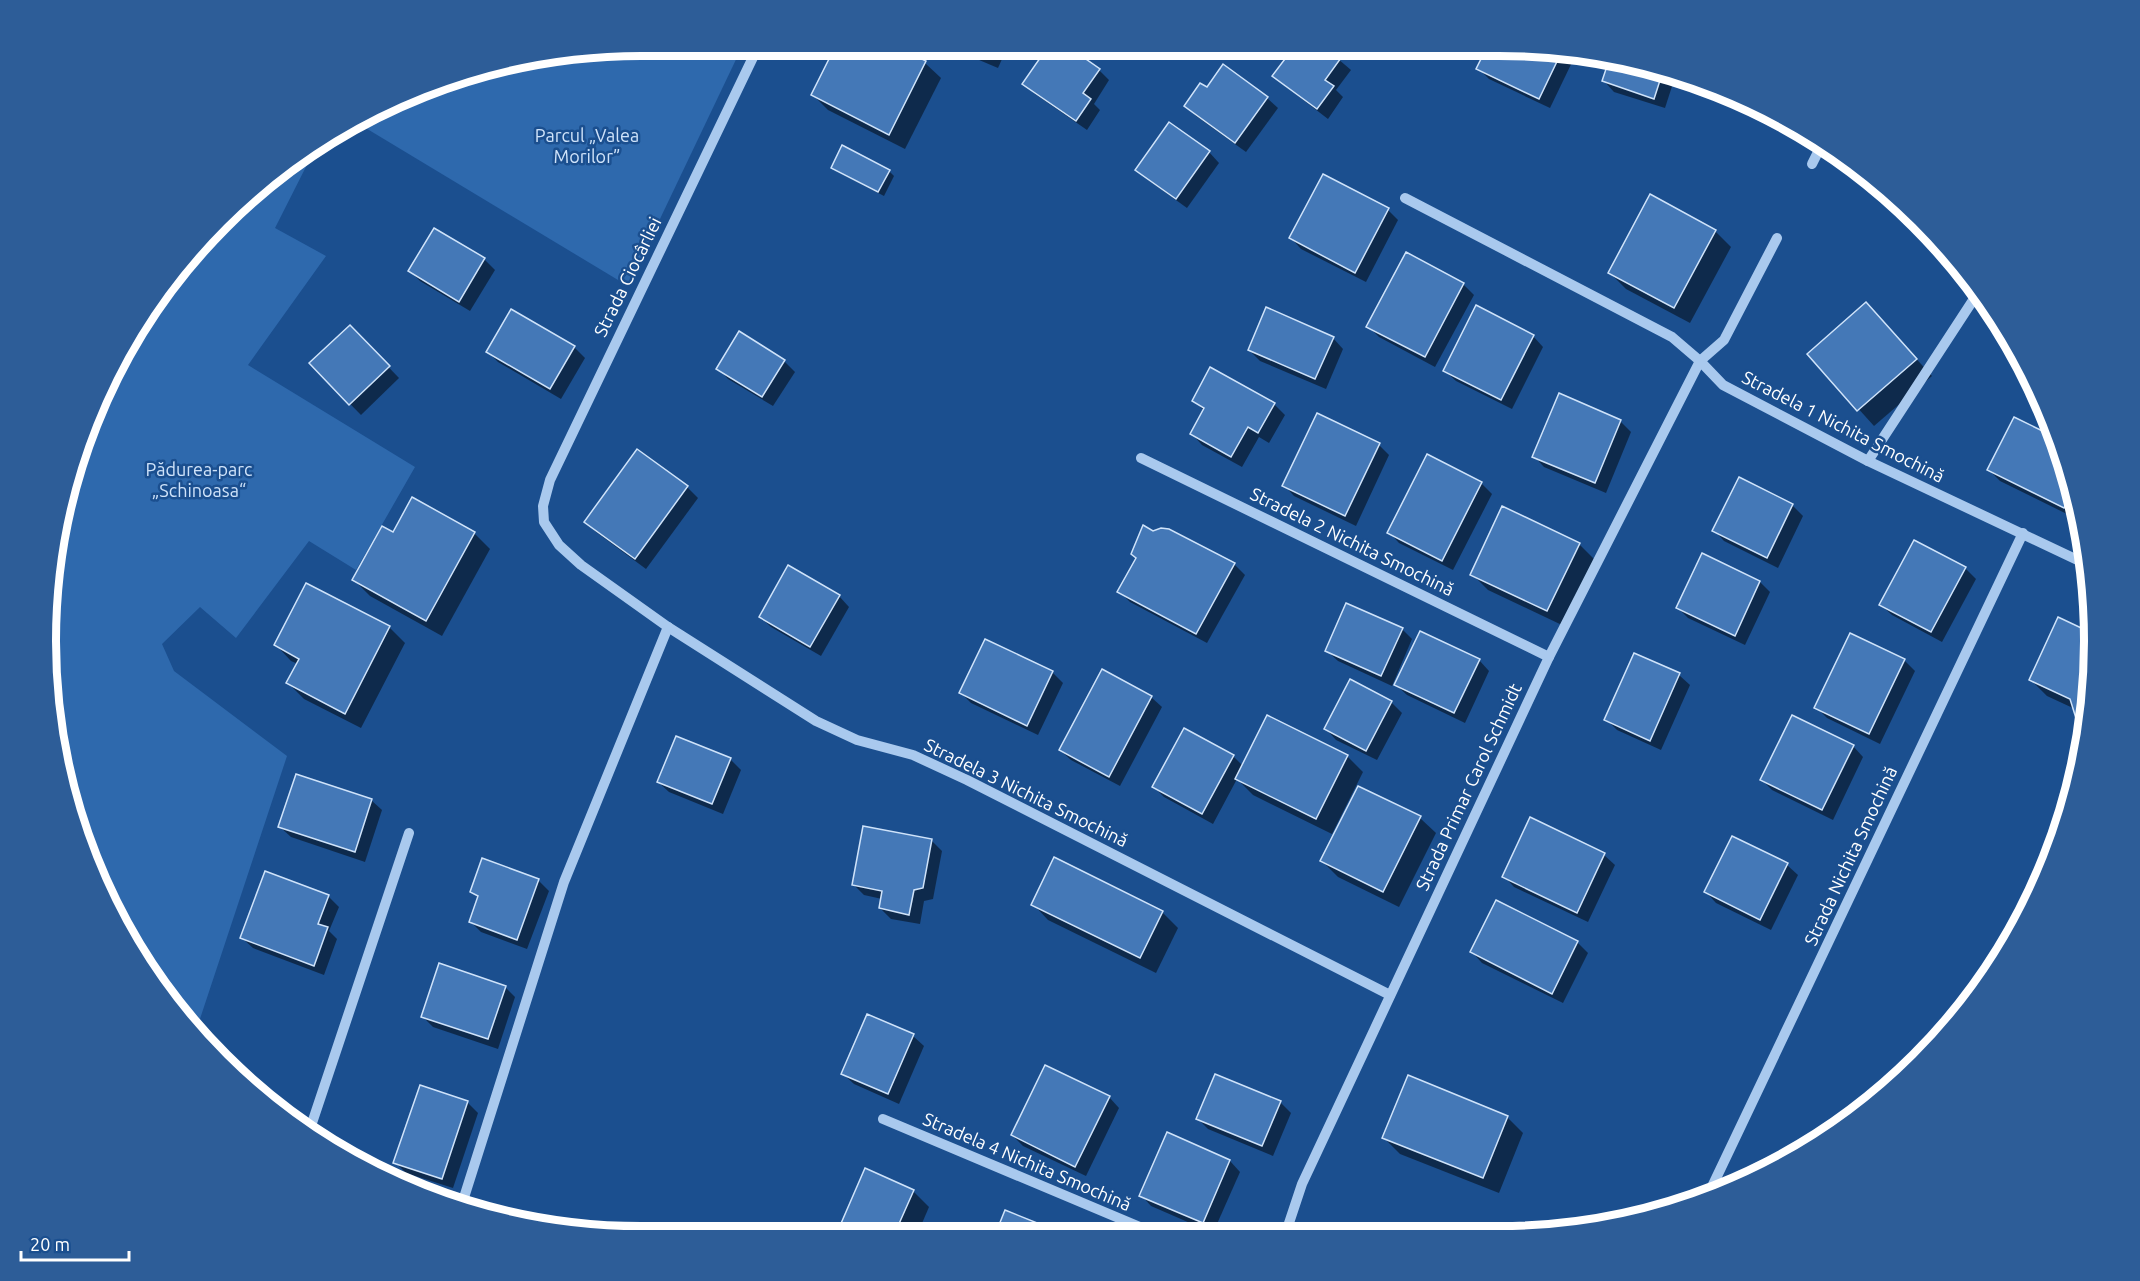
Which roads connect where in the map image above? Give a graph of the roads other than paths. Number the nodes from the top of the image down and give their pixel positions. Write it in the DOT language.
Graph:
graph roads {
  1 [pos="754,56"];
  2 [pos="1819,150"];
  3 [pos="1812,164"];
  4 [pos="1406,198"];
  5 [pos="1777,238"];
  6 [pos="1974,298"];
  7 [pos="1700,361"];
  8 [pos="1141,458"];
  9 [pos="1868,460"];
  10 [pos="544,522"];
  11 [pos="2023,533"];
  12 [pos="2078,560"];
  13 [pos="668,627"];
  14 [pos="1549,657"];
  15 [pos="409,832"];
  16 [pos="1390,995"];
  17 [pos="883,1119"];
  18 [pos="311,1125"];
  19 [pos="1713,1185"];
  20 [pos="464,1198"];
  21 [pos="1138,1226"];
  22 [pos="1287,1226"];
  1 -- 10 [label="street, Strada Ciocârliei"];
  2 -- 3 [label="street"];
  4 -- 7 [label="street, Stradela 1 Nichita Smochină"];
  5 -- 7 [label="street"];
  6 -- 9 [label="street"];
  7 -- 9 [label="street, Stradela 1 Nichita Smochină"];
  7 -- 14 [label="street, Strada Primar Carol Schmidt"];
  8 -- 14 [label="street, Stradela 2 Nichita Smochină"];
  9 -- 11 [label="street, Stradela 1 Nichita Smochină"];
  10 -- 13 [label="street, Stradela 3 Nichita Smochină"];
  11 -- 12 [label="street, Stradela 1 Nichita Smochină"];
  11 -- 19 [label="street, Strada Nichita Smochină"];
  13 -- 16 [label="street, Stradela 3 Nichita Smochină"];
  13 -- 20 [label="street"];
  14 -- 16 [label="street, Strada Primar Carol Schmidt"];
  15 -- 18 [label="street"];
  16 -- 22 [label="street, Strada Primar Carol Schmidt"];
  17 -- 21 [label="street, Stradela 4 Nichita Smochină"];
}
